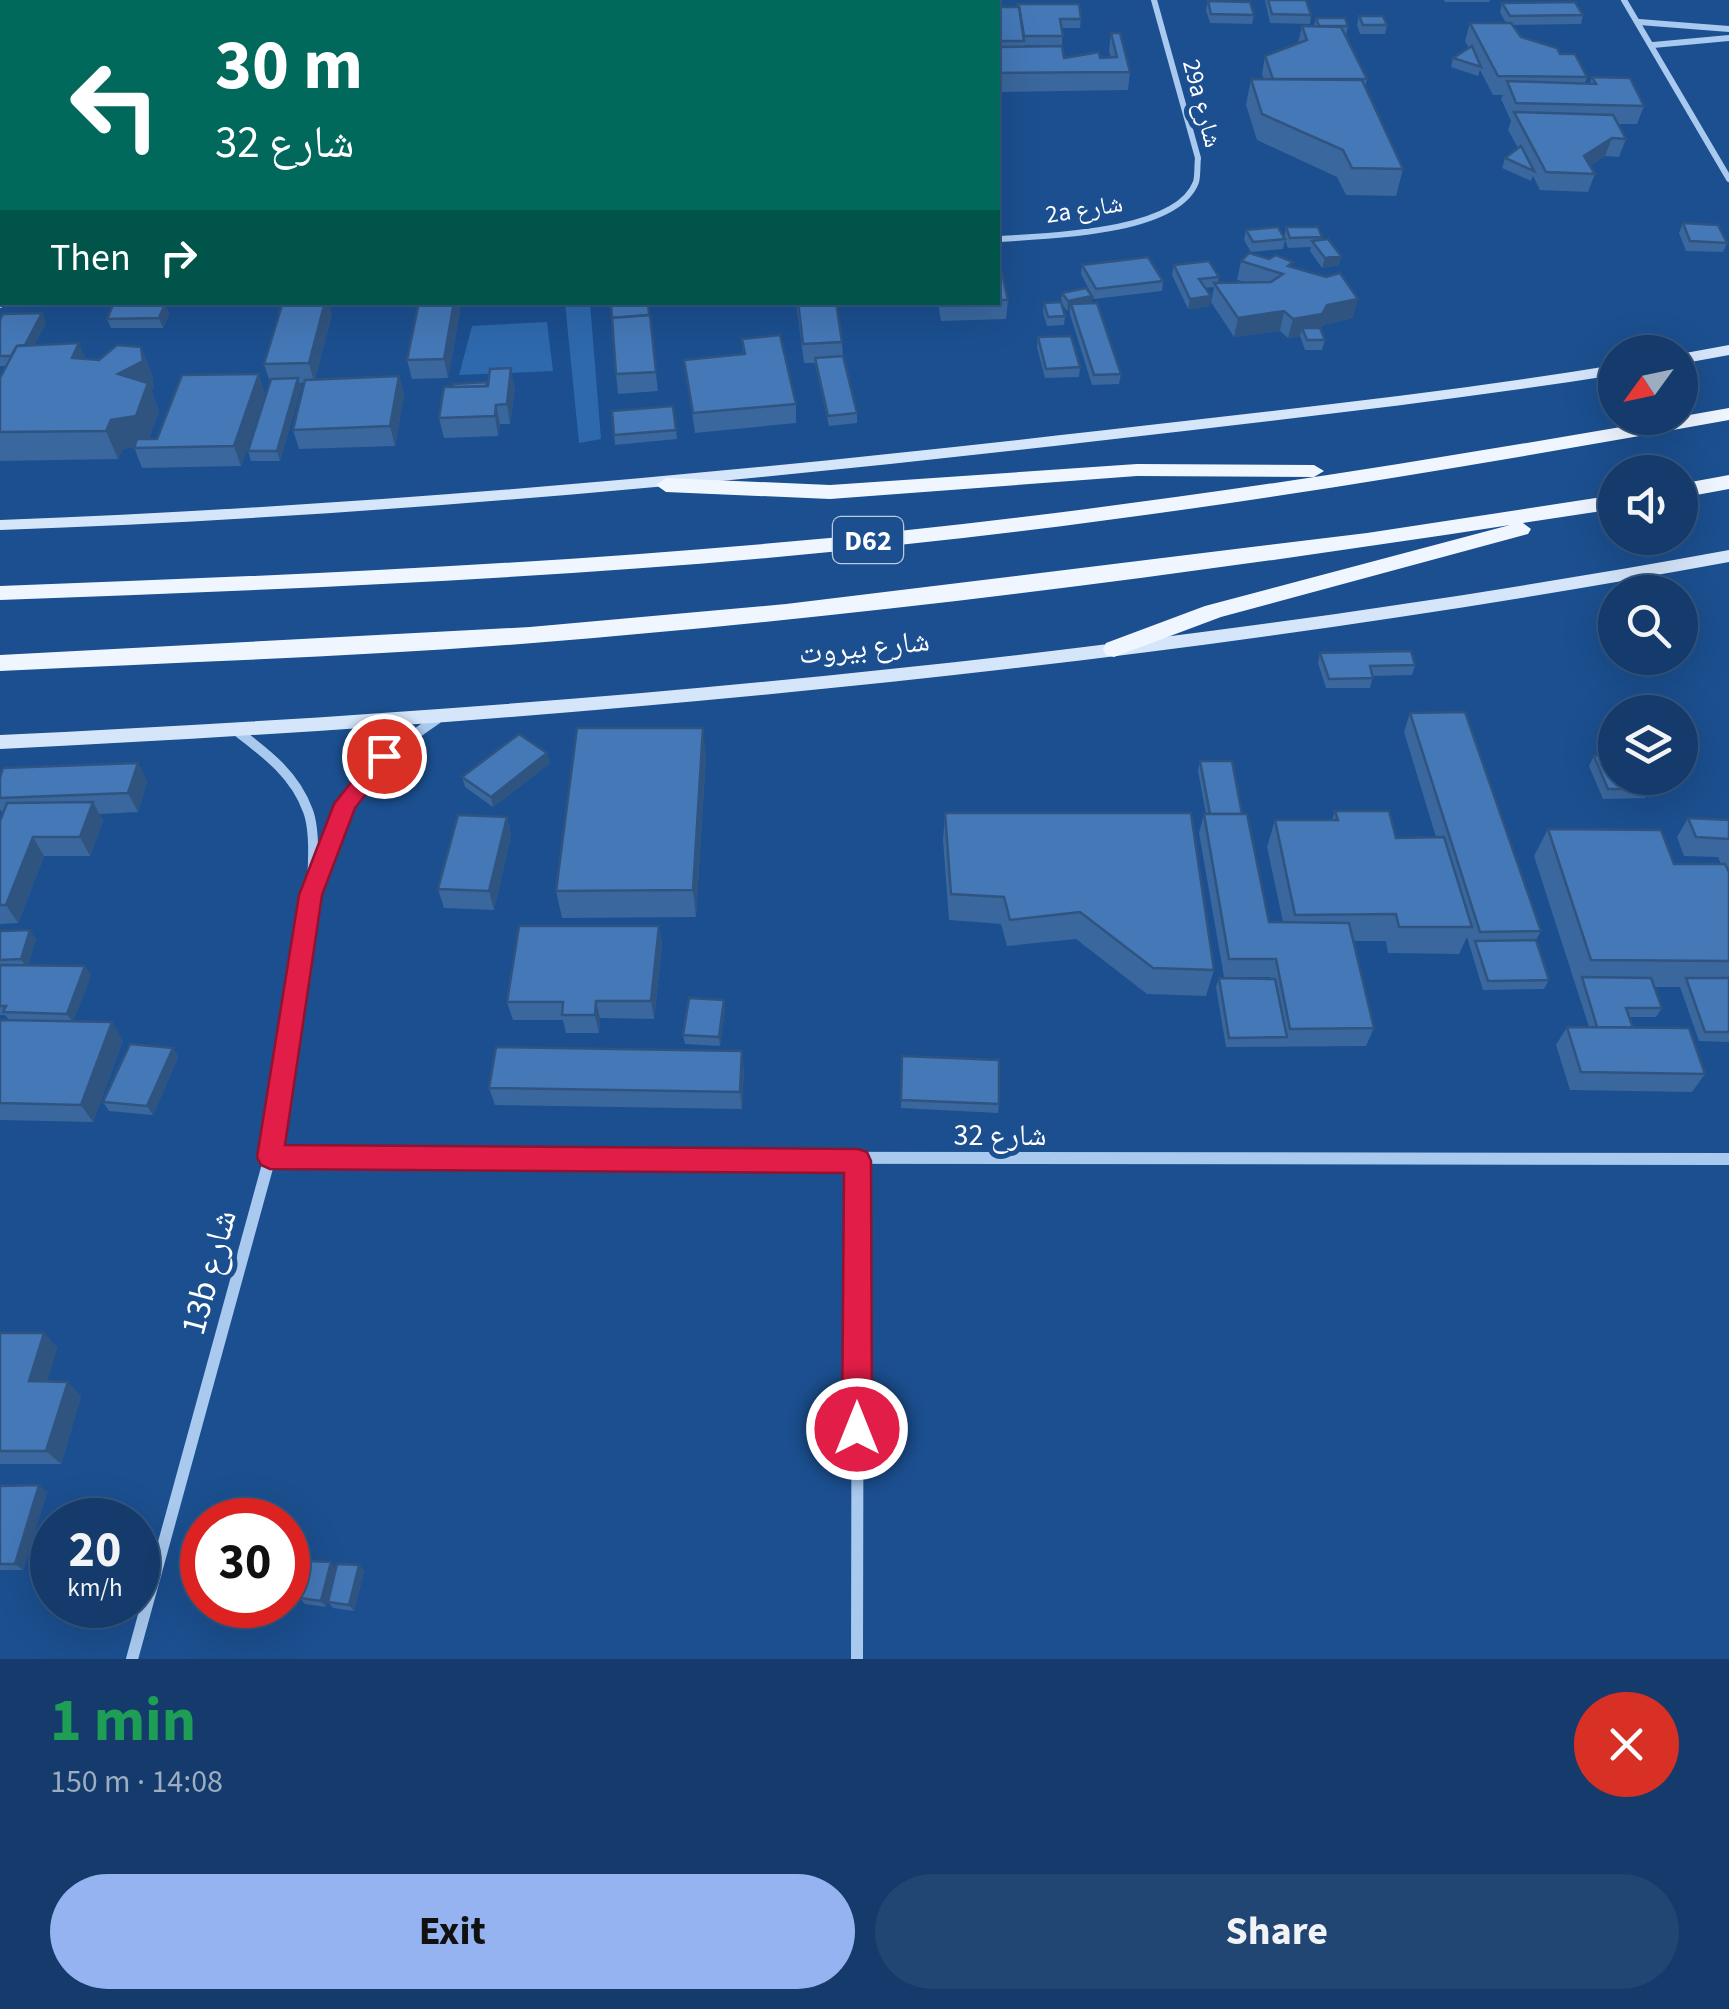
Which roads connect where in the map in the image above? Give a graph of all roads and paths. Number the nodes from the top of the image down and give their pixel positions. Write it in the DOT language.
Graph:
graph roads {
  1 [pos="1154,0"];
  2 [pos="1624,0"];
  3 [pos="1638,22"];
  4 [pos="1729,30"];
  5 [pos="1729,38"];
  6 [pos="1654,44"];
  7 [pos="1729,179"];
  8 [pos="1174,207"];
  9 [pos="1000,240"];
  10 [pos="1729,350"];
  11 [pos="1698,356"];
  12 [pos="1598,372"];
  13 [pos="1729,414"];
  14 [pos="1369,475"];
  15 [pos="1729,482"];
  16 [pos="666,485"];
  17 [pos="1698,488"];
  18 [pos="1598,505"];
  19 [pos="1580,508"];
  20 [pos="0,525"];
  21 [pos="1729,556"];
  22 [pos="0,594"];
  23 [pos="1114,649"];
  24 [pos="0,662"];
  25 [pos="438,719"];
  26 [pos="238,732"];
  27 [pos="0,742"];
  28 [pos="310,895"];
  29 [pos="270,1157"];
  30 [pos="1729,1159"];
  31 [pos="858,1161"];
  32 [pos="132,1659"];
  33 [pos="857,1659"];
  1 -- 8 [label="street, 29a شارع"];
  2 -- 3 [label="street"];
  3 -- 4 [label="street"];
  3 -- 6 [label="street"];
  5 -- 6 [label="street"];
  6 -- 7 [label="street"];
  8 -- 9 [label="street, 2a شارع"];
  10 -- 11 [label="main road"];
  12 -- 16 [label="main road"];
  13 -- 14 [label="main road, D62"];
  14 -- 16 [label="main road"];
  14 -- 22 [label="main road, D62"];
  15 -- 17 [label="main road"];
  16 -- 20 [label="main road"];
  18 -- 19 [label="main road, شارع بيروت / D62"];
  19 -- 23 [label="main road"];
  19 -- 24 [label="main road, شارع بيروت / D62"];
  21 -- 23 [label="main road, شارع بيروت"];
  23 -- 25 [label="main road, شارع بيروت"];
  25 -- 26 [label="main road, شارع بيروت"];
  25 -- 28 [label="street, 13b شارع"];
  26 -- 27 [label="main road, شارع بيروت"];
  26 -- 28 [label="street, 13b شارع"];
  28 -- 29 [label="street, 13b شارع"];
  29 -- 31 [label="street, شارع 32"];
  29 -- 32 [label="street, 13b شارع"];
  30 -- 31 [label="street, شارع 32"];
  31 -- 33 [label="street"];
}
